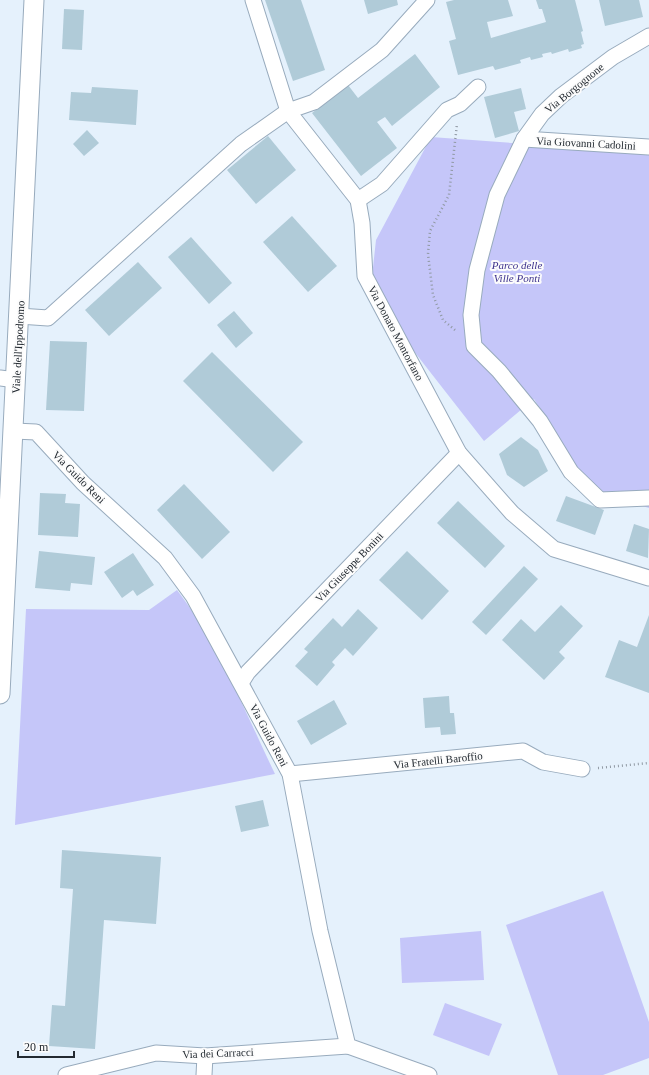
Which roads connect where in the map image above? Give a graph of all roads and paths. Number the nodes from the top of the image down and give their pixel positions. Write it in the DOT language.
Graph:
graph roads {
  1 [pos="34,0"];
  2 [pos="253,0"];
  3 [pos="426,0"];
  4 [pos="649,36"];
  5 [pos="478,87"];
  6 [pos="460,104"];
  7 [pos="288,111"];
  8 [pos="524,139"];
  9 [pos="649,147"];
  10 [pos="358,200"];
  11 [pos="19,316"];
  12 [pos="474,346"];
  13 [pos="8,379"];
  14 [pos="14,431"];
  15 [pos="459,453"];
  16 [pos="649,498"];
  17 [pos="649,578"];
  18 [pos="241,683"];
  19 [pos="0,694"];
  20 [pos="649,763"];
  21 [pos="582,770"];
  22 [pos="290,774"];
  23 [pos="348,1046"];
  24 [pos="205,1056"];
  25 [pos="66,1075"];
  26 [pos="204,1075"];
  27 [pos="429,1075"];
  1 -- 11 [label="street, Viale dell'Ippodromo"];
  2 -- 7 [label="street, Via Donato Montorfano"];
  3 -- 7 [label="street"];
  4 -- 8 [label="street, Via Borgognone"];
  5 -- 6 [label="street"];
  6 -- 10 [label="street"];
  6 -- 12 [label="path"];
  7 -- 10 [label="street, Via Donato Montorfano"];
  7 -- 11 [label="street"];
  8 -- 9 [label="street, Via Giovanni Cadolini"];
  8 -- 12 [label="street, Via Borgognone"];
  10 -- 15 [label="street, Via Donato Montorfano"];
  11 -- 13 [label="street, Viale dell'Ippodromo"];
  12 -- 16 [label="street"];
  13 -- 14 [label="street, Viale dell'Ippodromo"];
  14 -- 18 [label="street, Via Guido Reni"];
  14 -- 19 [label="street, Viale dell'Ippodromo"];
  15 -- 17 [label="street, Via Donato Montorfano"];
  15 -- 18 [label="street, Via Giuseppe Bonini"];
  18 -- 22 [label="street, Via Guido Reni"];
  20 -- 21 [label="path"];
  21 -- 22 [label="street, Via Fratelli Baroffio"];
  22 -- 23 [label="street, Via Guido Reni"];
  23 -- 24 [label="street, Via dei Carracci"];
  23 -- 27 [label="street"];
  24 -- 25 [label="street, Via dei Carracci"];
  24 -- 26 [label="street"];
}
